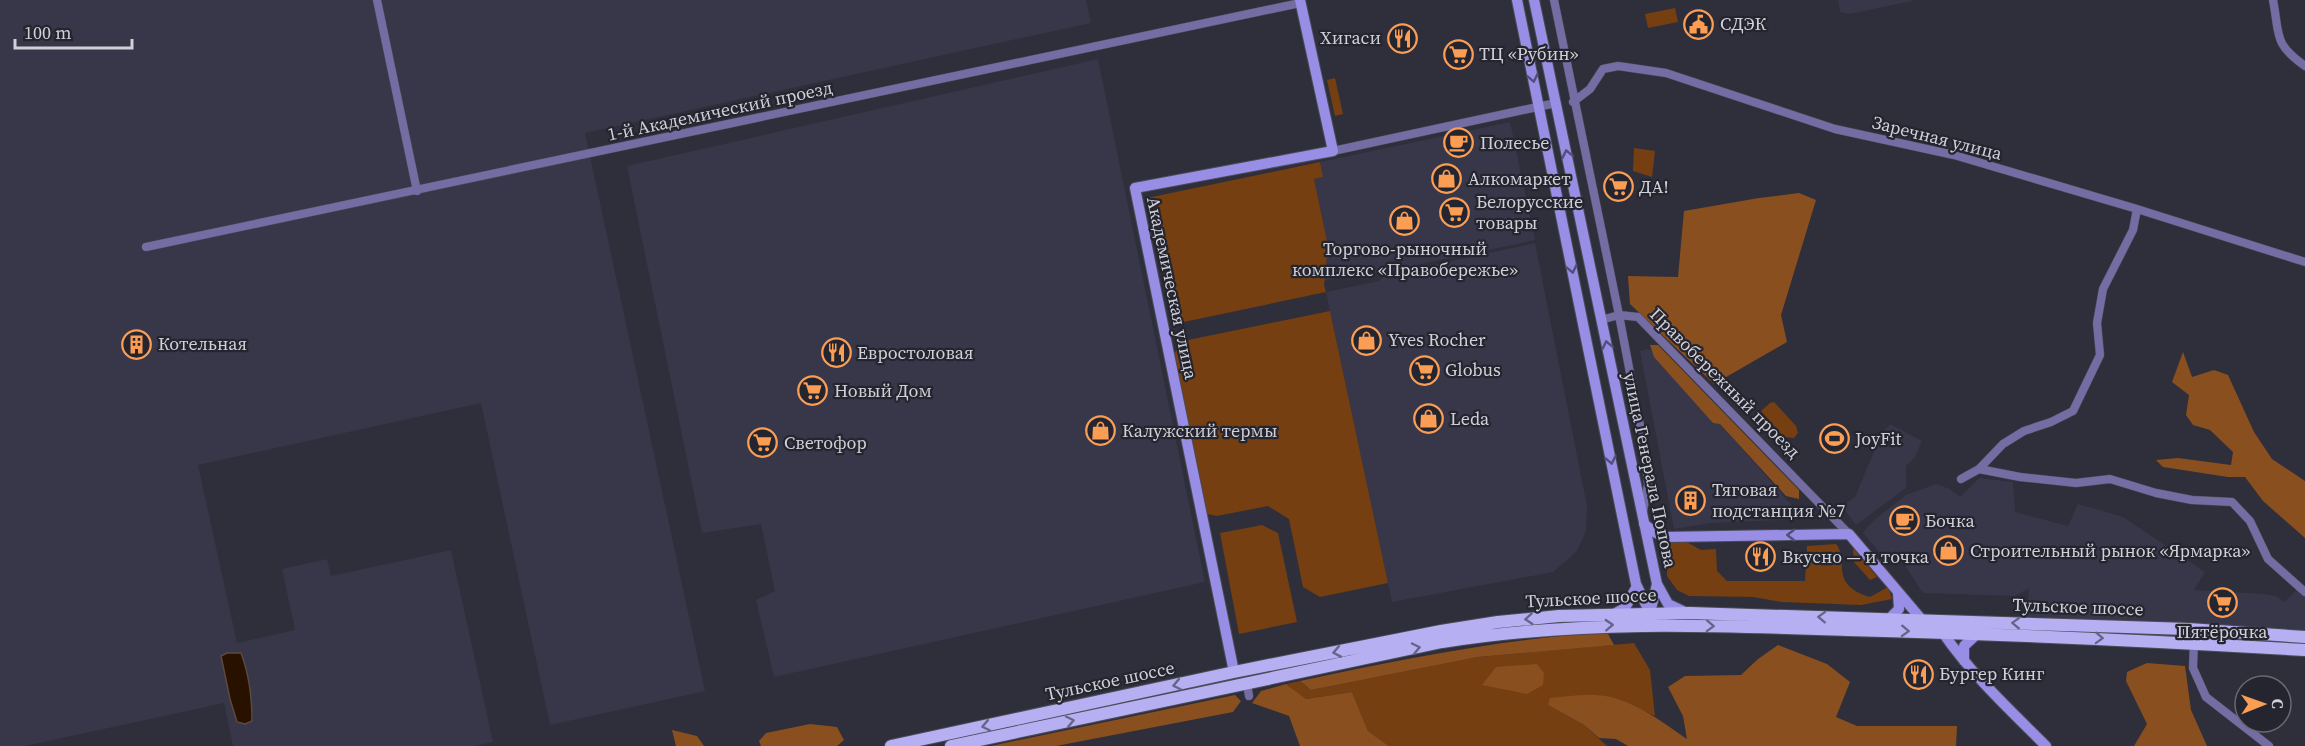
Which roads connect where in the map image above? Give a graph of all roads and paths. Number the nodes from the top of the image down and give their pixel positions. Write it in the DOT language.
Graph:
graph roads {
  1 [pos="377,0"];
  2 [pos="1517,0"];
  3 [pos="1534,0"];
  4 [pos="1554,0"];
  5 [pos="2273,0"];
  6 [pos="1300,2"];
  7 [pos="2305,66"];
  8 [pos="1574,102"];
  9 [pos="1556,103"];
  10 [pos="1540,107"];
  11 [pos="1333,151"];
  12 [pos="417,191"];
  13 [pos="2137,209"];
  14 [pos="146,247"];
  15 [pos="2305,262"];
  16 [pos="1619,315"];
  17 [pos="1602,320"];
  18 [pos="1979,469"];
  19 [pos="1961,479"];
  20 [pos="1643,520"];
  21 [pos="1849,534"];
  22 [pos="1648,546"];
  23 [pos="1630,550"];
  24 [pos="1657,584"];
  25 [pos="1637,586"];
  26 [pos="1898,592"];
  27 [pos="2305,592"];
  28 [pos="1690,612"];
  29 [pos="1614,614"];
  30 [pos="1651,619"];
  31 [pos="1889,619"];
  32 [pos="1922,620"];
  33 [pos="1943,633"];
  34 [pos="1977,634"];
  35 [pos="2305,637"];
  36 [pos="2194,642"];
  37 [pos="2305,650"];
  38 [pos="1964,661"];
  39 [pos="1234,672"];
  40 [pos="891,746"];
  41 [pos="951,746"];
  42 [pos="2046,746"];
  43 [pos="2269,746"];
  1 -- 12 [label="street"];
  2 -- 10 [label="street, улица Генерала Попова, one-way"];
  3 -- 9 [label="street, улица Генерала Попова"];
  4 -- 8 [label="street"];
  5 -- 7 [label="street"];
  6 -- 11 [label="street"];
  6 -- 12 [label="street, 1-й Академический проезд"];
  8 -- 13 [label="street, Заречная улица"];
  8 -- 16 [label="street"];
  9 -- 10 [label="street"];
  17 -- 9 [label="street, улица Генерала Попова, one-way"];
  10 -- 11 [label="street"];
  10 -- 23 [label="street, улица Генерала Попова, one-way"];
  11 -- 39 [label="street, Академическая улица"];
  12 -- 14 [label="street, 1-й Академический проезд"];
  13 -- 15 [label="street, Заречная улица"];
  13 -- 18 [label="street"];
  16 -- 17 [label="street"];
  16 -- 20 [label="street"];
  16 -- 21 [label="street, Правобережный проезд"];
  20 -- 17 [label="street, улица Генерала Попова, one-way"];
  18 -- 19 [label="street"];
  18 -- 27 [label="street"];
  21 -- 20 [label="street, one-way"];
  20 -- 22 [label="street, улица Генерала Попова"];
  21 -- 26 [label="street, Правобережный проезд"];
  22 -- 23 [label="street"];
  22 -- 24 [label="street, улица Генерала Попова"];
  23 -- 25 [label="street, улица Генерала Попова"];
  24 -- 28 [label="street"];
  24 -- 30 [label="street, улица Генерала Попова"];
  25 -- 29 [label="street"];
  25 -- 30 [label="street, улица Генерала Попова"];
  26 -- 31 [label="street"];
  26 -- 32 [label="street, Правобережный проезд"];
  28 -- 30 [label="main road, Тульское шоссе"];
  31 -- 28 [label="main road, Тульское шоссе, one-way"];
  29 -- 30 [label="main road, Тульское шоссе"];
  29 -- 39 [label="main road, Тульское шоссе, one-way"];
  30 -- 33 [label="main road, Тульское шоссе, one-way"];
  41 -- 30 [label="main road, Тульское шоссе, one-way"];
  31 -- 32 [label="main road, Тульское шоссе"];
  35 -- 32 [label="main road, Тульское шоссе, one-way"];
  33 -- 34 [label="main road, Тульское шоссе"];
  33 -- 38 [label="street"];
  34 -- 36 [label="main road, Тульское шоссе, one-way"];
  34 -- 38 [label="street"];
  36 -- 37 [label="main road, Тульское шоссе"];
  36 -- 43 [label="street"];
  38 -- 42 [label="street"];
  39 -- 40 [label="main road, Тульское шоссе, one-way"];
}
